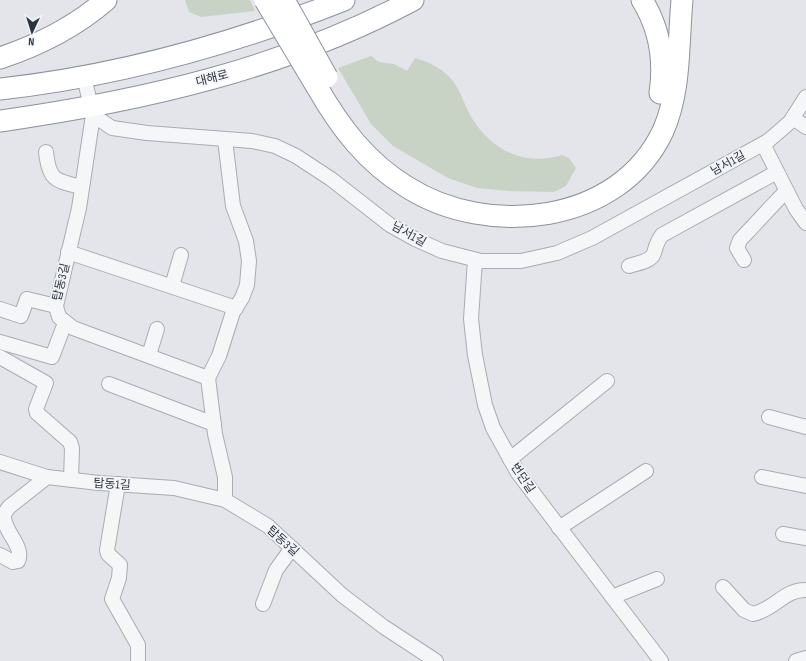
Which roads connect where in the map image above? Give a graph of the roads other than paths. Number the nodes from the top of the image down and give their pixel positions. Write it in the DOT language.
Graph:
graph roads {
  1 [pos="106,0"];
  2 [pos="265,0"];
  3 [pos="284,0"];
  4 [pos="344,0"];
  5 [pos="413,0"];
  6 [pos="426,0"];
  7 [pos="642,0"];
  8 [pos="682,0"];
  9 [pos="384,16"];
  10 [pos="0,58"];
  11 [pos="84,77"];
  12 [pos="323,84"];
  13 [pos="0,89"];
  14 [pos="806,97"];
  15 [pos="92,111"];
  16 [pos="793,118"];
  17 [pos="0,121"];
  18 [pos="806,127"];
  19 [pos="225,140"];
  20 [pos="763,144"];
  21 [pos="46,152"];
  22 [pos="777,172"];
  23 [pos="82,187"];
  24 [pos="786,191"];
  25 [pos="806,223"];
  26 [pos="68,252"];
  27 [pos="181,255"];
  28 [pos="475,260"];
  29 [pos="744,260"];
  30 [pos="629,266"];
  31 [pos="172,286"];
  32 [pos="56,306"];
  33 [pos="236,308"];
  34 [pos="0,309"];
  35 [pos="65,323"];
  36 [pos="157,329"];
  37 [pos="0,342"];
  38 [pos="149,355"];
  39 [pos="0,357"];
  40 [pos="208,378"];
  41 [pos="607,381"];
  42 [pos="109,384"];
  43 [pos="769,417"];
  44 [pos="214,424"];
  45 [pos="806,427"];
  46 [pos="510,459"];
  47 [pos="0,462"];
  48 [pos="646,471"];
  49 [pos="46,477"];
  50 [pos="762,477"];
  51 [pos="71,480"];
  52 [pos="118,484"];
  53 [pos="806,486"];
  54 [pos="225,500"];
  55 [pos="559,528"];
  56 [pos="783,534"];
  57 [pos="806,538"];
  58 [pos="292,548"];
  59 [pos="0,555"];
  60 [pos="657,579"];
  61 [pos="723,587"];
  62 [pos="806,590"];
  63 [pos="612,597"];
  64 [pos="262,604"];
  65 [pos="138,661"];
  66 [pos="436,661"];
  67 [pos="661,661"];
  1 -- 10 [label="highway"];
  2 -- 12 [label="highway, bridge"];
  3 -- 12 [label="highway, bridge"];
  4 -- 11 [label="highway"];
  5 -- 9 [label="highway, 대해로"];
  6 -- 9 [label="highway"];
  7 -- 12 [label="highway"];
  8 -- 12 [label="highway"];
  9 -- 15 [label="highway, 대해로"];
  11 -- 13 [label="highway"];
  11 -- 15 [label="street"];
  14 -- 16 [label="street, 남서1길"];
  15 -- 17 [label="highway, 대해로"];
  15 -- 19 [label="street, 남서1길"];
  15 -- 23 [label="street, 탑동3길"];
  16 -- 18 [label="street"];
  16 -- 20 [label="street, 남서1길"];
  19 -- 28 [label="street, 남서1길"];
  19 -- 33 [label="street"];
  20 -- 22 [label="street"];
  20 -- 28 [label="street, 남서1길"];
  21 -- 23 [label="street"];
  22 -- 24 [label="street"];
  22 -- 30 [label="street"];
  23 -- 26 [label="street, 탑동3길"];
  24 -- 25 [label="street"];
  24 -- 29 [label="street"];
  26 -- 31 [label="street, 탑동3길"];
  26 -- 32 [label="street, 탑동3길"];
  27 -- 31 [label="street"];
  28 -- 46 [label="street, 번던길"];
  31 -- 33 [label="street, 탑동3길"];
  32 -- 34 [label="street"];
  32 -- 35 [label="street, 탑동3길"];
  33 -- 40 [label="street"];
  35 -- 37 [label="street"];
  35 -- 38 [label="street"];
  36 -- 38 [label="street"];
  38 -- 40 [label="street"];
  39 -- 51 [label="street"];
  40 -- 44 [label="street"];
  41 -- 46 [label="street"];
  42 -- 44 [label="street"];
  43 -- 45 [label="street"];
  44 -- 54 [label="street"];
  46 -- 55 [label="street, 번던길"];
  47 -- 49 [label="street, 탑동1길"];
  48 -- 55 [label="street"];
  49 -- 51 [label="street, 탑동1길"];
  49 -- 59 [label="street"];
  50 -- 53 [label="street"];
  51 -- 52 [label="street, 탑동1길"];
  52 -- 54 [label="street, 탑동1길"];
  52 -- 65 [label="street"];
  54 -- 58 [label="street, 탑동3길"];
  55 -- 63 [label="street, 번던길"];
  56 -- 57 [label="street"];
  58 -- 64 [label="street"];
  58 -- 66 [label="street, 탑동3길"];
  60 -- 63 [label="street"];
  61 -- 62 [label="street"];
  63 -- 67 [label="street, 번던길"];
}
